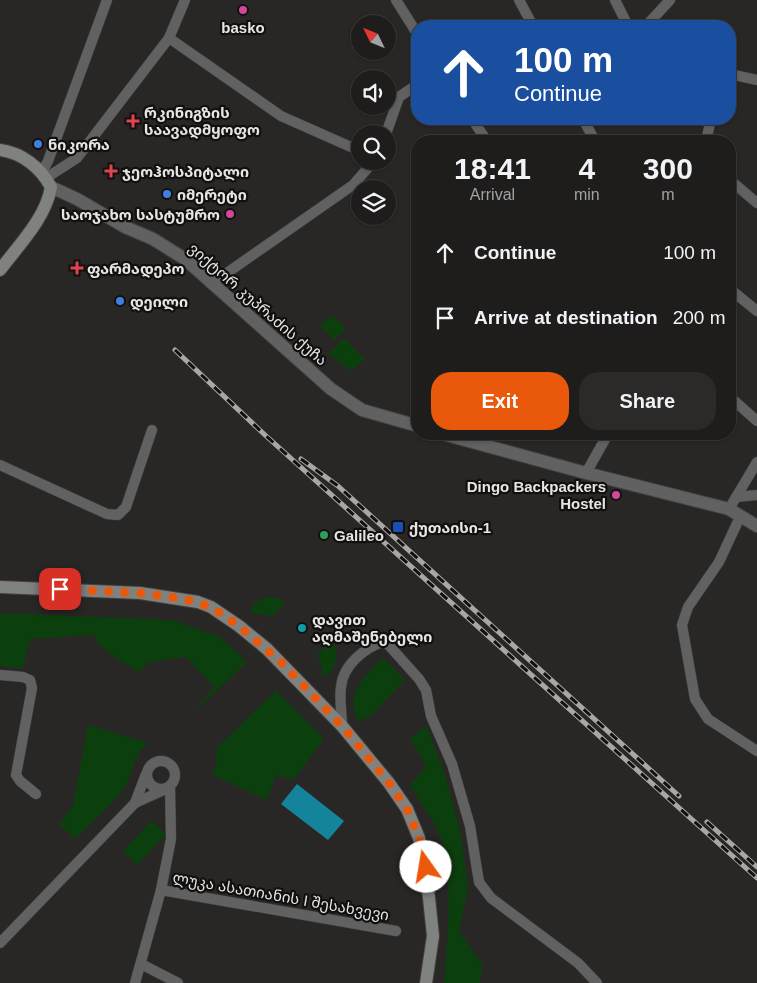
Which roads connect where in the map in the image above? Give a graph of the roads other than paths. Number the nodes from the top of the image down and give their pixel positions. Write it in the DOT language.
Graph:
graph roads {
  1 [pos="107,0"];
  2 [pos="185,0"];
  3 [pos="396,0"];
  4 [pos="519,0"];
  5 [pos="615,0"];
  6 [pos="670,0"];
  7 [pos="530,20"];
  8 [pos="625,20"];
  9 [pos="652,20"];
  10 [pos="411,23"];
  11 [pos="169,38"];
  12 [pos="736,75"];
  13 [pos="757,80"];
  14 [pos="411,89"];
  15 [pos="389,125"];
  16 [pos="351,147"];
  17 [pos="0,150"];
  18 [pos="366,170"];
  19 [pos="46,179"];
  20 [pos="736,185"];
  21 [pos="757,204"];
  22 [pos="0,270"];
  23 [pos="211,284"];
  24 [pos="736,294"];
  25 [pos="757,310"];
  26 [pos="736,402"];
  27 [pos="757,421"];
  28 [pos="411,424"];
  29 [pos="152,430"];
  30 [pos="465,440"];
  31 [pos="605,440"];
  32 [pos="757,462"];
  33 [pos="0,465"];
  34 [pos="586,473"];
  35 [pos="757,495"];
  36 [pos="736,497"];
  37 [pos="729,509"];
  38 [pos="740,517"];
  39 [pos="757,526"];
  40 [pos="0,587"];
  41 [pos="0,675"];
  42 [pos="342,726"];
  43 [pos="757,751"];
  44 [pos="147,773"];
  45 [pos="168,787"];
  46 [pos="36,794"];
  47 [pos="135,803"];
  48 [pos="161,890"];
  49 [pos="396,931"];
  50 [pos="0,943"];
  51 [pos="141,964"];
  52 [pos="135,983"];
  53 [pos="178,983"];
  54 [pos="426,983"];
  55 [pos="597,983"];
  1 -- 19 [label="street"];
  2 -- 11 [label="street"];
  3 -- 10 [label="street"];
  4 -- 7 [label="street"];
  5 -- 8 [label="street"];
  6 -- 9 [label="street"];
  11 -- 16 [label="street"];
  11 -- 19 [label="street"];
  12 -- 13 [label="street"];
  14 -- 15 [label="street"];
  17 -- 19 [label="main road"];
  18 -- 23 [label="street"];
  19 -- 22 [label="main road"];
  19 -- 23 [label="street, ვიქტორ კუპრაძის ქუჩა"];
  20 -- 21 [label="street"];
  23 -- 28 [label="street, ვიქტორ კუპრაძის ქუჩა"];
  24 -- 25 [label="street"];
  26 -- 27 [label="street"];
  29 -- 33 [label="street"];
  30 -- 34 [label="street"];
  31 -- 34 [label="street"];
  32 -- 36 [label="street"];
  34 -- 37 [label="street"];
  35 -- 36 [label="street"];
  36 -- 37 [label="street"];
  37 -- 38 [label="street"];
  38 -- 39 [label="street"];
  38 -- 43 [label="street"];
  40 -- 42 [label="main road"];
  41 -- 46 [label="street"];
  42 -- 54 [label="main road"];
  42 -- 55 [label="street"];
  44 -- 45 [label="street"];
  44 -- 45 [label="street"];
  44 -- 47 [label="street"];
  45 -- 47 [label="street"];
  45 -- 48 [label="street"];
  47 -- 50 [label="street"];
  48 -- 49 [label="street, ლუკა ასათიანის I შესახვევი"];
  48 -- 51 [label="street"];
  51 -- 52 [label="street"];
  51 -- 53 [label="street"];
}
